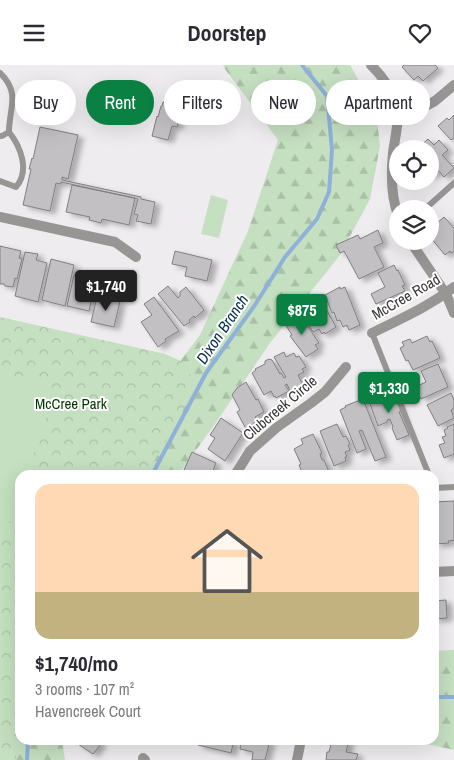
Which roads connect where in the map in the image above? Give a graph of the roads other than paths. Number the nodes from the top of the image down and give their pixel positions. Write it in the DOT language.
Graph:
graph roads {
  1 [pos="371,65"];
  2 [pos="0,73"];
  3 [pos="385,80"];
  4 [pos="454,85"];
  5 [pos="430,104"];
  6 [pos="397,125"];
  7 [pos="9,132"];
  8 [pos="0,136"];
  9 [pos="0,181"];
  10 [pos="454,183"];
  11 [pos="394,200"];
  12 [pos="435,200"];
  13 [pos="0,217"];
  14 [pos="416,250"];
  15 [pos="136,257"];
  16 [pos="454,287"];
  17 [pos="446,294"];
  18 [pos="454,313"];
  19 [pos="372,333"];
  20 [pos="346,367"];
  21 [pos="238,470"];
  22 [pos="427,470"];
  23 [pos="439,487"];
  24 [pos="454,487"];
  25 [pos="454,571"];
  26 [pos="439,572"];
  27 [pos="301,745"];
  28 [pos="297,760"];
  1 -- 3 [label="street"];
  2 -- 7 [label="lane"];
  4 -- 5 [label="street"];
  6 -- 11 [label="street"];
  7 -- 8 [label="lane"];
  7 -- 9 [label="lane"];
  10 -- 12 [label="lane"];
  13 -- 15 [label="street"];
  14 -- 17 [label="street"];
  16 -- 17 [label="street, McCree Road"];
  17 -- 18 [label="street"];
  17 -- 19 [label="street, McCree Road"];
  19 -- 22 [label="lane"];
  20 -- 21 [label="street, Clubcreek Circle"];
  23 -- 24 [label="lane"];
  25 -- 26 [label="street"];
  27 -- 28 [label="street"];
}
